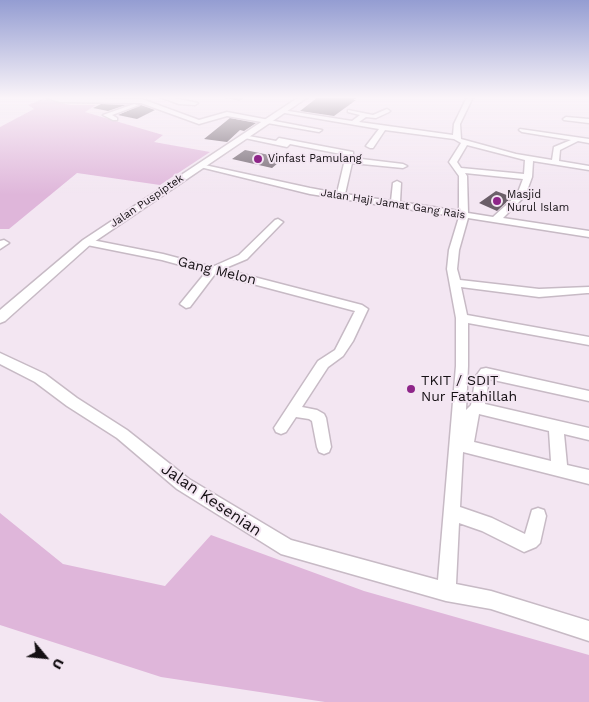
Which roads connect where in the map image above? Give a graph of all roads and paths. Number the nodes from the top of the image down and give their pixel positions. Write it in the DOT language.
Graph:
graph roads {
  1 [pos="255,130"];
  2 [pos="382,130"];
  3 [pos="397,130"];
  4 [pos="457,130"];
  5 [pos="522,130"];
  6 [pos="248,134"];
  7 [pos="456,137"];
  8 [pos="577,138"];
  9 [pos="279,140"];
  10 [pos="589,141"];
  11 [pos="465,142"];
  12 [pos="370,146"];
  13 [pos="300,148"];
  14 [pos="529,158"];
  15 [pos="349,160"];
  16 [pos="555,162"];
  17 [pos="200,166"];
  18 [pos="403,166"];
  19 [pos="589,168"];
  20 [pos="460,170"];
  21 [pos="528,176"];
  22 [pos="397,183"];
  23 [pos="340,196"];
  24 [pos="394,205"];
  25 [pos="464,216"];
  26 [pos="495,220"];
  27 [pos="278,222"];
  28 [pos="589,234"];
  29 [pos="87,242"];
  30 [pos="213,270"];
  31 [pos="455,283"];
  32 [pos="587,290"];
  33 [pos="186,304"];
  34 [pos="0,318"];
  35 [pos="462,318"];
  36 [pos="589,341"];
  37 [pos="0,358"];
  38 [pos="460,385"];
  39 [pos="480,390"];
  40 [pos="589,396"];
  41 [pos="477,408"];
  42 [pos="292,411"];
  43 [pos="556,427"];
  44 [pos="281,428"];
  45 [pos="589,434"];
  46 [pos="324,447"];
  47 [pos="560,470"];
  48 [pos="589,477"];
  49 [pos="452,512"];
  50 [pos="538,516"];
  51 [pos="446,592"];
  52 [pos="589,631"];
  1 -- 6 [label="main road, Jalan Puspiptek"];
  2 -- 12 [label="street"];
  3 -- 7 [label="street"];
  4 -- 7 [label="street"];
  5 -- 8 [label="street"];
  6 -- 13 [label="street"];
  6 -- 17 [label="main road, Jalan Puspiptek"];
  7 -- 11 [label="street"];
  8 -- 10 [label="street"];
  8 -- 16 [label="street"];
  9 -- 15 [label="street"];
  11 -- 14 [label="street"];
  11 -- 20 [label="street"];
  14 -- 16 [label="street"];
  14 -- 21 [label="street"];
  15 -- 18 [label="street"];
  15 -- 23 [label="street"];
  16 -- 19 [label="street"];
  17 -- 23 [label="street, Jalan Haji Jamat Gang Rais"];
  17 -- 29 [label="main road, Jalan Puspiptek"];
  20 -- 21 [label="street"];
  20 -- 25 [label="street"];
  21 -- 26 [label="street"];
  22 -- 24 [label="street"];
  23 -- 24 [label="street, Jalan Haji Jamat Gang Rais"];
  24 -- 25 [label="street, Jalan Haji Jamat Gang Rais"];
  25 -- 26 [label="street, Jalan Haji Jamat Gang Rais"];
  25 -- 31 [label="street"];
  26 -- 28 [label="street, Jalan Haji Jamat Gang Rais"];
  27 -- 30 [label="street"];
  29 -- 30 [label="street, Gang Melon"];
  29 -- 34 [label="main road, Jalan Puspiptek"];
  30 -- 33 [label="street"];
  30 -- 42 [label="street, Gang Melon"];
  31 -- 32 [label="street"];
  31 -- 35 [label="street"];
  35 -- 36 [label="street"];
  35 -- 38 [label="street"];
  37 -- 51 [label="street, Jalan Kesenian"];
  38 -- 39 [label="street"];
  38 -- 49 [label="street"];
  39 -- 40 [label="street"];
  39 -- 41 [label="street"];
  41 -- 43 [label="street"];
  41 -- 47 [label="street"];
  42 -- 44 [label="street"];
  42 -- 46 [label="street"];
  43 -- 45 [label="street"];
  43 -- 47 [label="street"];
  47 -- 48 [label="street"];
  49 -- 50 [label="street"];
  49 -- 51 [label="street"];
  51 -- 52 [label="street, Jalan Kesenian"];
}
